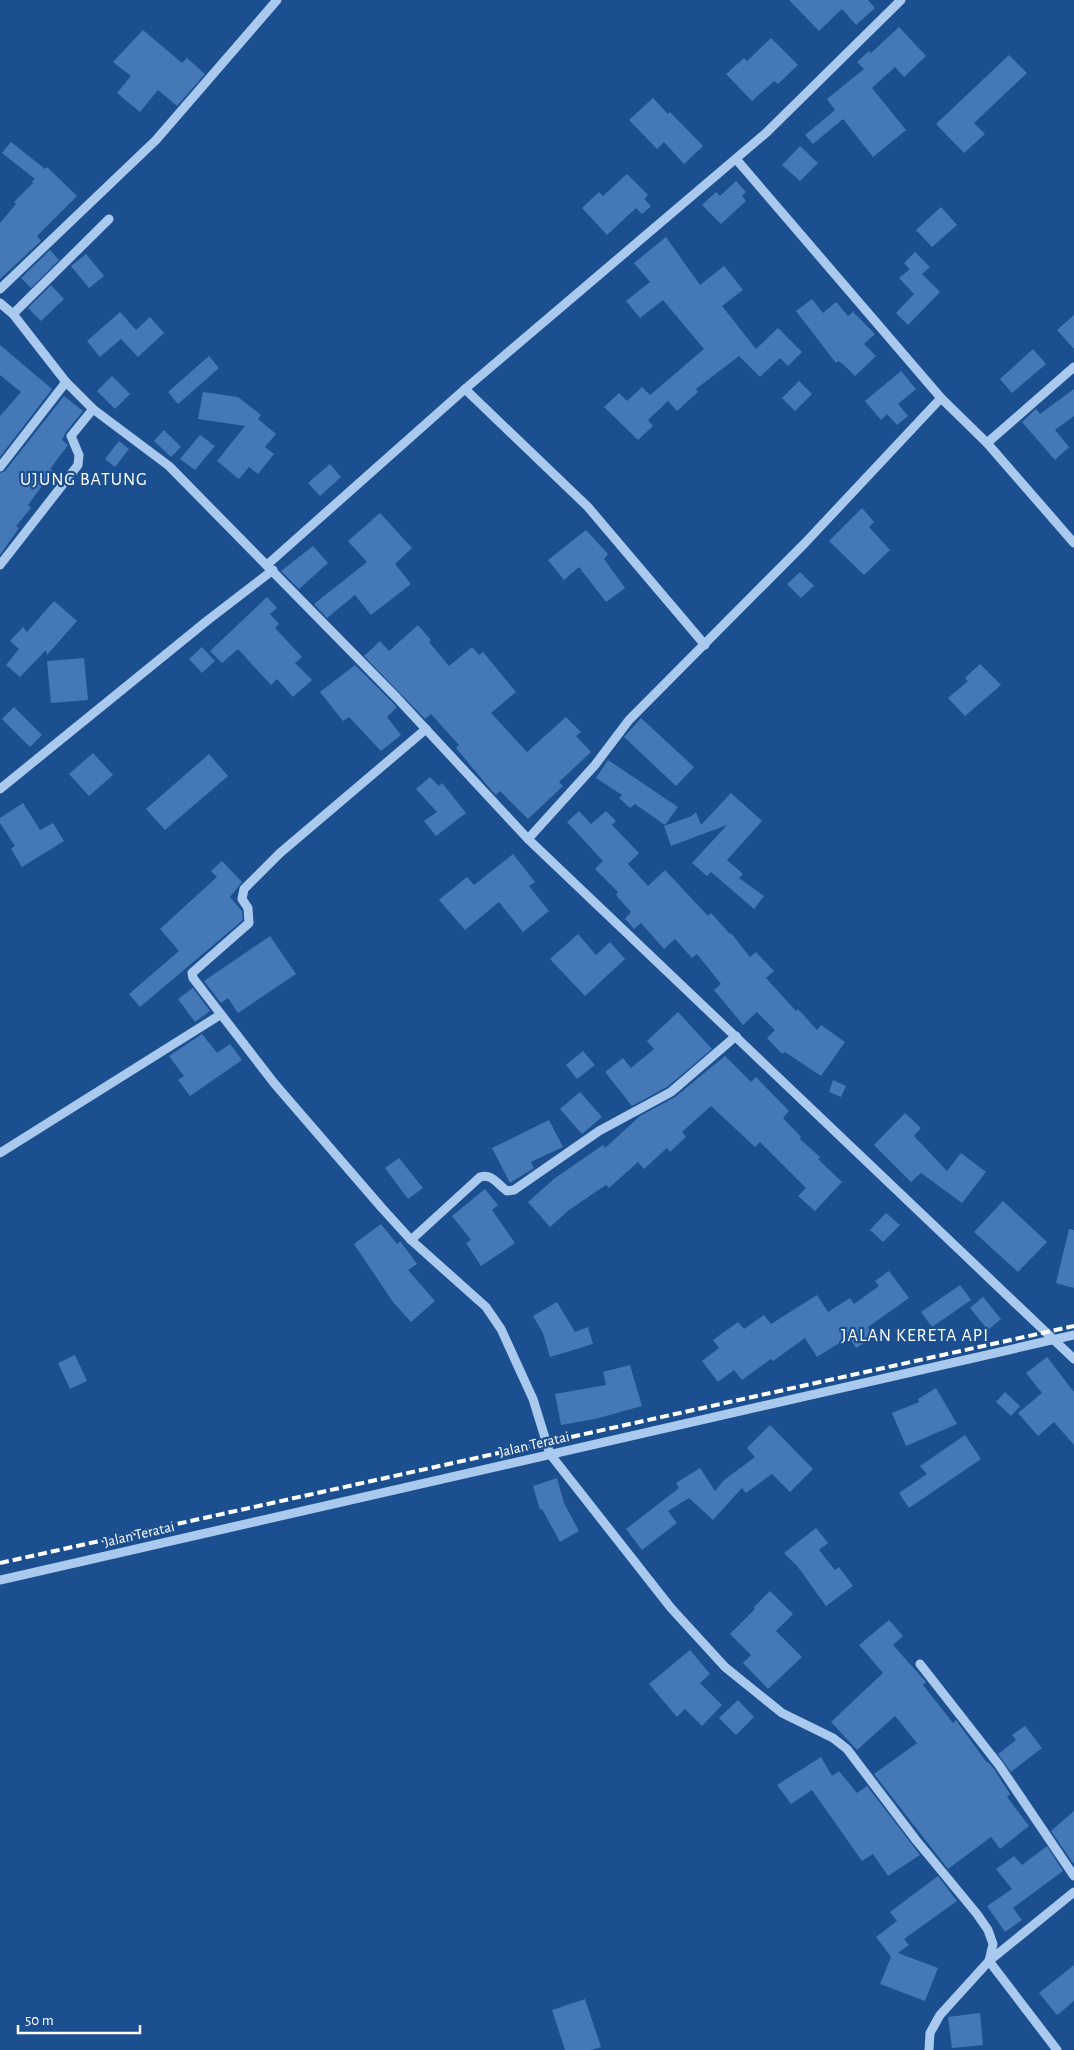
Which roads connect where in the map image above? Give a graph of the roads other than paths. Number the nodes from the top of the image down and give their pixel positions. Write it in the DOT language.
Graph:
graph roads {
  1 [pos="277,0"];
  2 [pos="901,0"];
  3 [pos="736,159"];
  4 [pos="109,219"];
  5 [pos="0,289"];
  6 [pos="0,303"];
  7 [pos="13,314"];
  8 [pos="1074,367"];
  9 [pos="66,382"];
  10 [pos="466,389"];
  11 [pos="941,398"];
  12 [pos="92,409"];
  13 [pos="987,443"];
  14 [pos="0,467"];
  15 [pos="1074,543"];
  16 [pos="0,565"];
  17 [pos="270,567"];
  18 [pos="705,645"];
  19 [pos="426,729"];
  20 [pos="0,789"];
  21 [pos="528,839"];
  22 [pos="220,1015"];
  23 [pos="736,1036"];
  24 [pos="0,1153"];
  25 [pos="411,1240"];
  26 [pos="1074,1335"];
  27 [pos="1053,1340"];
  28 [pos="1074,1359"];
  29 [pos="550,1454"];
  30 [pos="0,1580"];
  31 [pos="920,1664"];
  32 [pos="1074,1876"];
  33 [pos="1074,1892"];
  34 [pos="989,1961"];
  35 [pos="929,2050"];
  36 [pos="1057,2050"];
  1 -- 5 [label="street"];
  2 -- 3 [label="street"];
  3 -- 10 [label="street"];
  3 -- 11 [label="street"];
  4 -- 7 [label="street"];
  6 -- 7 [label="street"];
  7 -- 9 [label="street"];
  8 -- 13 [label="street"];
  9 -- 12 [label="street"];
  9 -- 14 [label="street"];
  10 -- 17 [label="street"];
  10 -- 18 [label="street"];
  11 -- 13 [label="street"];
  11 -- 18 [label="street"];
  12 -- 16 [label="street"];
  12 -- 17 [label="street"];
  13 -- 15 [label="street"];
  17 -- 19 [label="street"];
  17 -- 20 [label="street"];
  18 -- 21 [label="street"];
  19 -- 21 [label="street"];
  19 -- 22 [label="street"];
  21 -- 23 [label="street"];
  22 -- 24 [label="street"];
  22 -- 25 [label="street"];
  23 -- 25 [label="street"];
  23 -- 27 [label="street"];
  25 -- 29 [label="street"];
  26 -- 27 [label="street, Jalan Teratai"];
  27 -- 28 [label="street"];
  27 -- 29 [label="street, Jalan Teratai"];
  29 -- 30 [label="street, Jalan Teratai"];
  29 -- 34 [label="street"];
  31 -- 32 [label="street"];
  33 -- 34 [label="street"];
  34 -- 35 [label="street"];
  34 -- 36 [label="street"];
}
